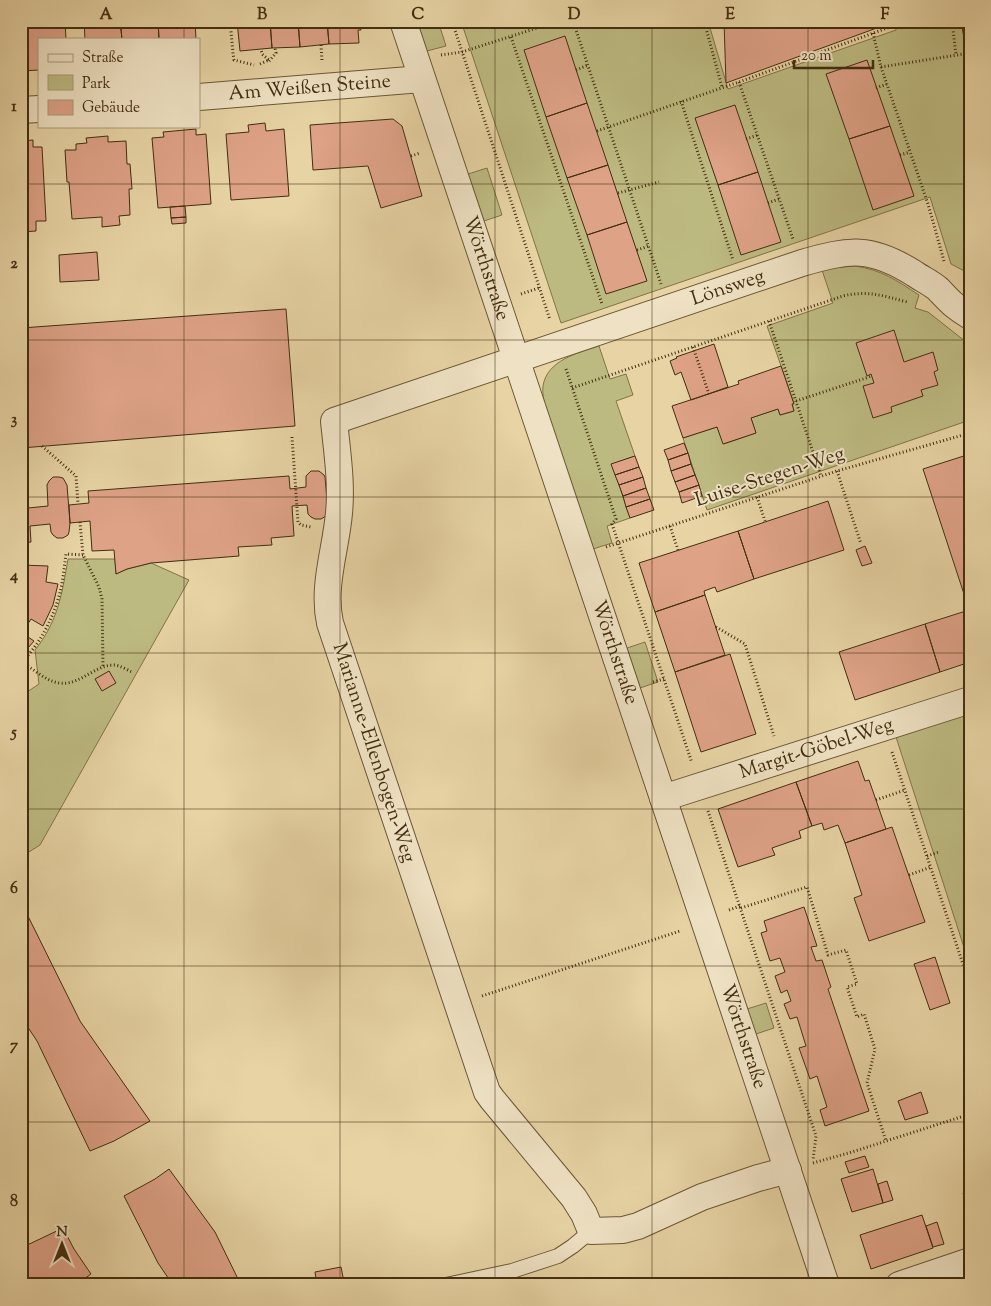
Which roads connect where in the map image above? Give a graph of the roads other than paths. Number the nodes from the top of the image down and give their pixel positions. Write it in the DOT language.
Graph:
graph roads {
  1 [pos="403,21"];
  2 [pos="419,69"];
  3 [pos="200,97"];
  4 [pos="38,109"];
  5 [pos="21,110"];
  6 [pos="937,288"];
  7 [pos="970,303"];
  8 [pos="970,316"];
  9 [pos="516,360"];
  10 [pos="970,700"];
  11 [pos="663,798"];
  12 [pos="788,1170"];
  13 [pos="592,1231"];
  14 [pos="970,1261"];
  15 [pos="446,1285"];
  16 [pos="826,1285"];
  17 [pos="898,1285"];
  1 -- 2 [label="street, Wörthstraße"];
  2 -- 3 [label="street, Am Weißen Steine"];
  2 -- 9 [label="street, Wörthstraße"];
  4 -- 5 [label="street"];
  6 -- 7 [label="street, Lönsweg"];
  6 -- 8 [label="street, Lönsweg"];
  6 -- 9 [label="street, Lönsweg"];
  9 -- 11 [label="street, Wörthstraße"];
  9 -- 13 [label="street, Marianne-Ellenbogen-Weg"];
  10 -- 11 [label="street, Margit-Göbel-Weg"];
  11 -- 12 [label="street, Wörthstraße"];
  12 -- 13 [label="street"];
  12 -- 16 [label="street, Wörthstraße"];
  13 -- 15 [label="lane"];
  14 -- 17 [label="street"];
}
